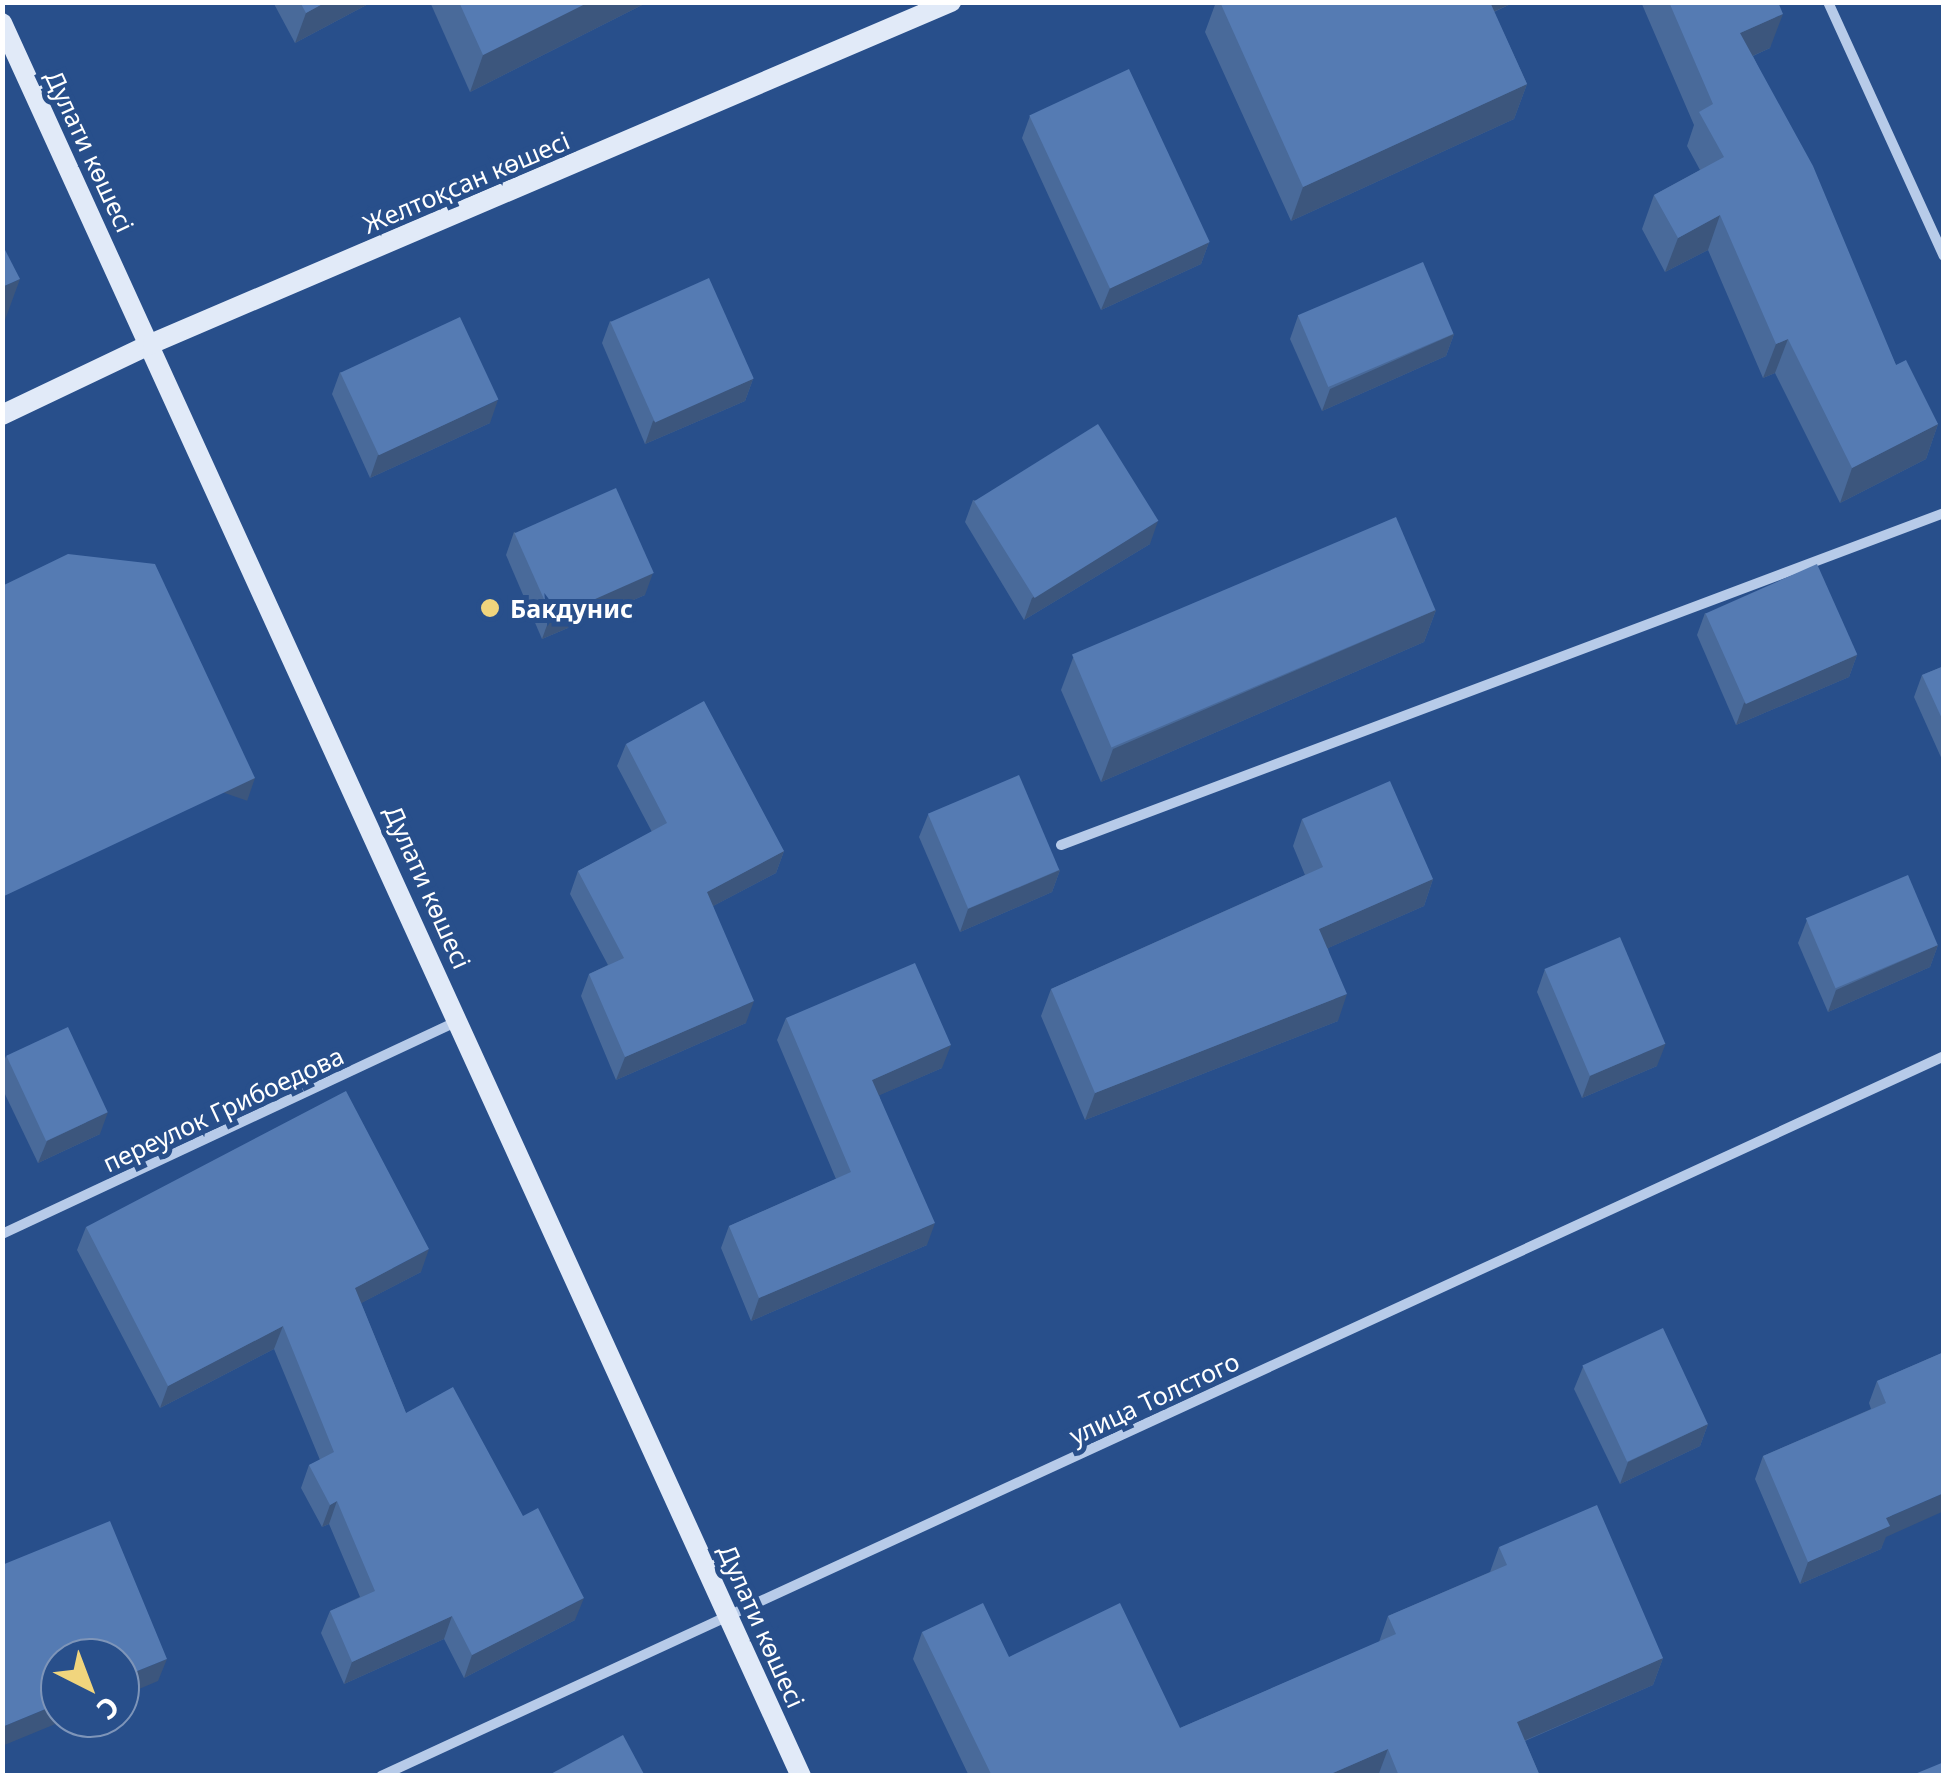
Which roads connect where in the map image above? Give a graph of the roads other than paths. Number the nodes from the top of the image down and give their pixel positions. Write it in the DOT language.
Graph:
graph roads {
  1 [pos="951,2"];
  2 [pos="1828,2"];
  3 [pos="2,23"];
  4 [pos="1944,256"];
  5 [pos="153,343"];
  6 [pos="2,415"];
  7 [pos="1944,513"];
  8 [pos="1061,845"];
  9 [pos="460,1019"];
  10 [pos="1944,1056"];
  11 [pos="2,1234"];
  12 [pos="730,1615"];
  13 [pos="381,1776"];
  14 [pos="801,1776"];
  1 -- 5 [label="main road, Желтоқсан көшесі"];
  2 -- 4 [label="street"];
  3 -- 5 [label="main road, Дулати көшесі"];
  5 -- 6 [label="main road, Желтоқсан көшесі"];
  5 -- 9 [label="main road, Дулати көшесі"];
  7 -- 8 [label="street"];
  9 -- 11 [label="street, переулок Грибоедова"];
  9 -- 12 [label="main road, Дулати көшесі"];
  10 -- 12 [label="street, улица Толстого"];
  12 -- 13 [label="street, улица Толстого"];
  12 -- 14 [label="main road, Дулати көшесі"];
}
